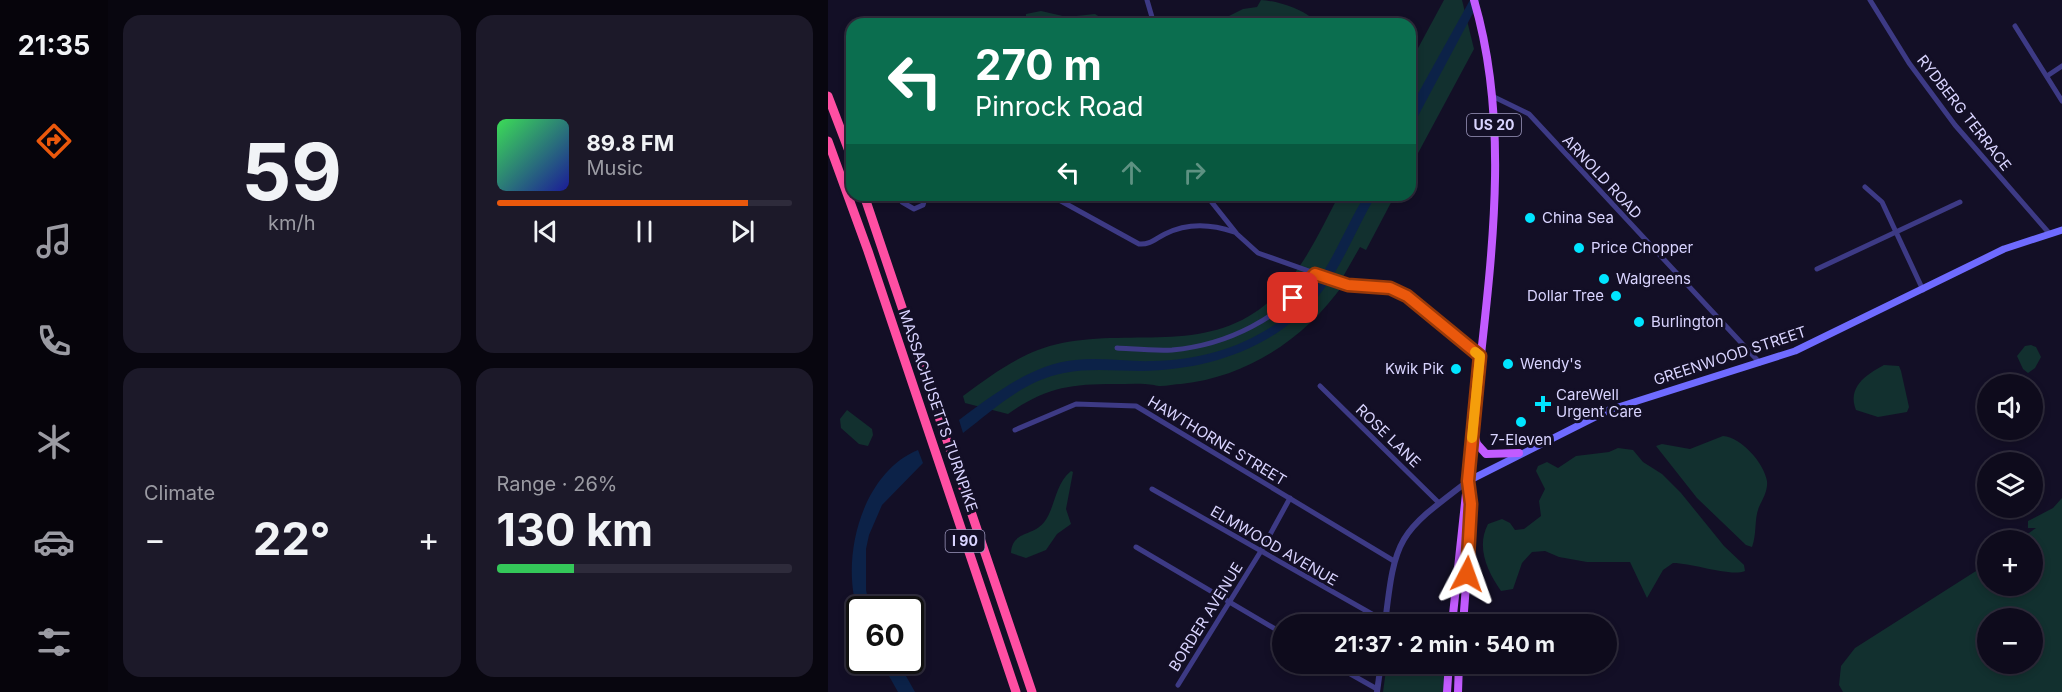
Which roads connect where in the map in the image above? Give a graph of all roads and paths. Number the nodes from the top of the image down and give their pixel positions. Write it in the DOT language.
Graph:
graph roads {
  1 [pos="1147,0"];
  2 [pos="1474,0"];
  3 [pos="1870,0"];
  4 [pos="1152,18"];
  5 [pos="2015,26"];
  6 [pos="2062,66"];
  7 [pos="2047,76"];
  8 [pos="828,96"];
  9 [pos="1492,96"];
  10 [pos="2062,101"];
  11 [pos="828,141"];
  12 [pos="846,143"];
  13 [pos="1865,187"];
  14 [pos="846,190"];
  15 [pos="850,201"];
  16 [pos="866,201"];
  17 [pos="902,201"];
  18 [pos="924,201"];
  19 [pos="1064,201"];
  20 [pos="1211,201"];
  21 [pos="1960,202"];
  22 [pos="2062,230"];
  23 [pos="1235,232"];
  24 [pos="1895,233"];
  25 [pos="2049,233"];
  26 [pos="1817,269"];
  27 [pos="1316,274"];
  28 [pos="1923,290"];
  29 [pos="1117,348"];
  30 [pos="1480,356"];
  31 [pos="1760,363"];
  32 [pos="1320,386"];
  33 [pos="1015,429"];
  34 [pos="1473,434"];
  35 [pos="1519,453"];
  36 [pos="1468,481"];
  37 [pos="1152,489"];
  38 [pos="1290,498"];
  39 [pos="1439,503"];
  40 [pos="1136,547"];
  41 [pos="1261,550"];
  42 [pos="1394,561"];
  43 [pos="1230,602"];
  44 [pos="1371,614"];
  45 [pos="1387,614"];
  46 [pos="1453,614"];
  47 [pos="1464,614"];
  48 [pos="1272,627"];
  49 [pos="1349,674"];
  50 [pos="1379,674"];
  51 [pos="1448,674"];
  52 [pos="1459,674"];
  53 [pos="1178,685"];
  54 [pos="1377,691"];
  55 [pos="1016,692"];
  56 [pos="1032,692"];
  57 [pos="1447,692"];
  58 [pos="1458,692"];
  1 -- 4 [label="street"];
  2 -- 9 [label="main road, US 20"];
  3 -- 25 [label="street, RYDBERG TERRACE"];
  5 -- 7 [label="street"];
  6 -- 7 [label="street"];
  7 -- 10 [label="street"];
  8 -- 12 [label="highway"];
  9 -- 30 [label="main road, US 20"];
  9 -- 31 [label="street, ARNOLD ROAD"];
  11 -- 14 [label="highway, MASSACHUSETTS TURNPIKE / I 90"];
  13 -- 24 [label="street"];
  15 -- 55 [label="highway, MASSACHUSETTS TURNPIKE / I 90"];
  16 -- 56 [label="highway, MASSACHUSETTS TURNPIKE / I 90"];
  17 -- 18 [label="street"];
  19 -- 23 [label="street"];
  20 -- 23 [label="street"];
  21 -- 24 [label="street"];
  22 -- 25 [label="main road, GREENWOOD STREET"];
  23 -- 27 [label="street"];
  24 -- 26 [label="street"];
  24 -- 28 [label="street"];
  25 -- 28 [label="main road, GREENWOOD STREET"];
  27 -- 29 [label="street"];
  27 -- 30 [label="street"];
  28 -- 31 [label="main road, GREENWOOD STREET"];
  30 -- 34 [label="main road, US 20"];
  31 -- 35 [label="main road, GREENWOOD STREET"];
  32 -- 39 [label="street, ROSE LANE"];
  33 -- 38 [label="street, HAWTHORNE STREET"];
  34 -- 35 [label="main road"];
  34 -- 36 [label="main road, US 20"];
  35 -- 36 [label="main road, GREENWOOD STREET"];
  36 -- 39 [label="street, GREENWOOD STREET"];
  36 -- 46 [label="main road, US 20"];
  36 -- 47 [label="main road, US 20"];
  37 -- 41 [label="street, ELMWOOD AVENUE"];
  38 -- 41 [label="street, BORDER AVENUE"];
  38 -- 42 [label="street, HAWTHORNE STREET"];
  39 -- 42 [label="street, GREENWOOD STREET"];
  40 -- 43 [label="street"];
  41 -- 43 [label="street, BORDER AVENUE"];
  41 -- 44 [label="street, ELMWOOD AVENUE"];
  42 -- 45 [label="street, GREENWOOD STREET"];
  43 -- 48 [label="street"];
  43 -- 53 [label="street, BORDER AVENUE"];
  49 -- 54 [label="street"];
  50 -- 54 [label="street"];
  51 -- 57 [label="main road"];
  52 -- 58 [label="main road"];
}
